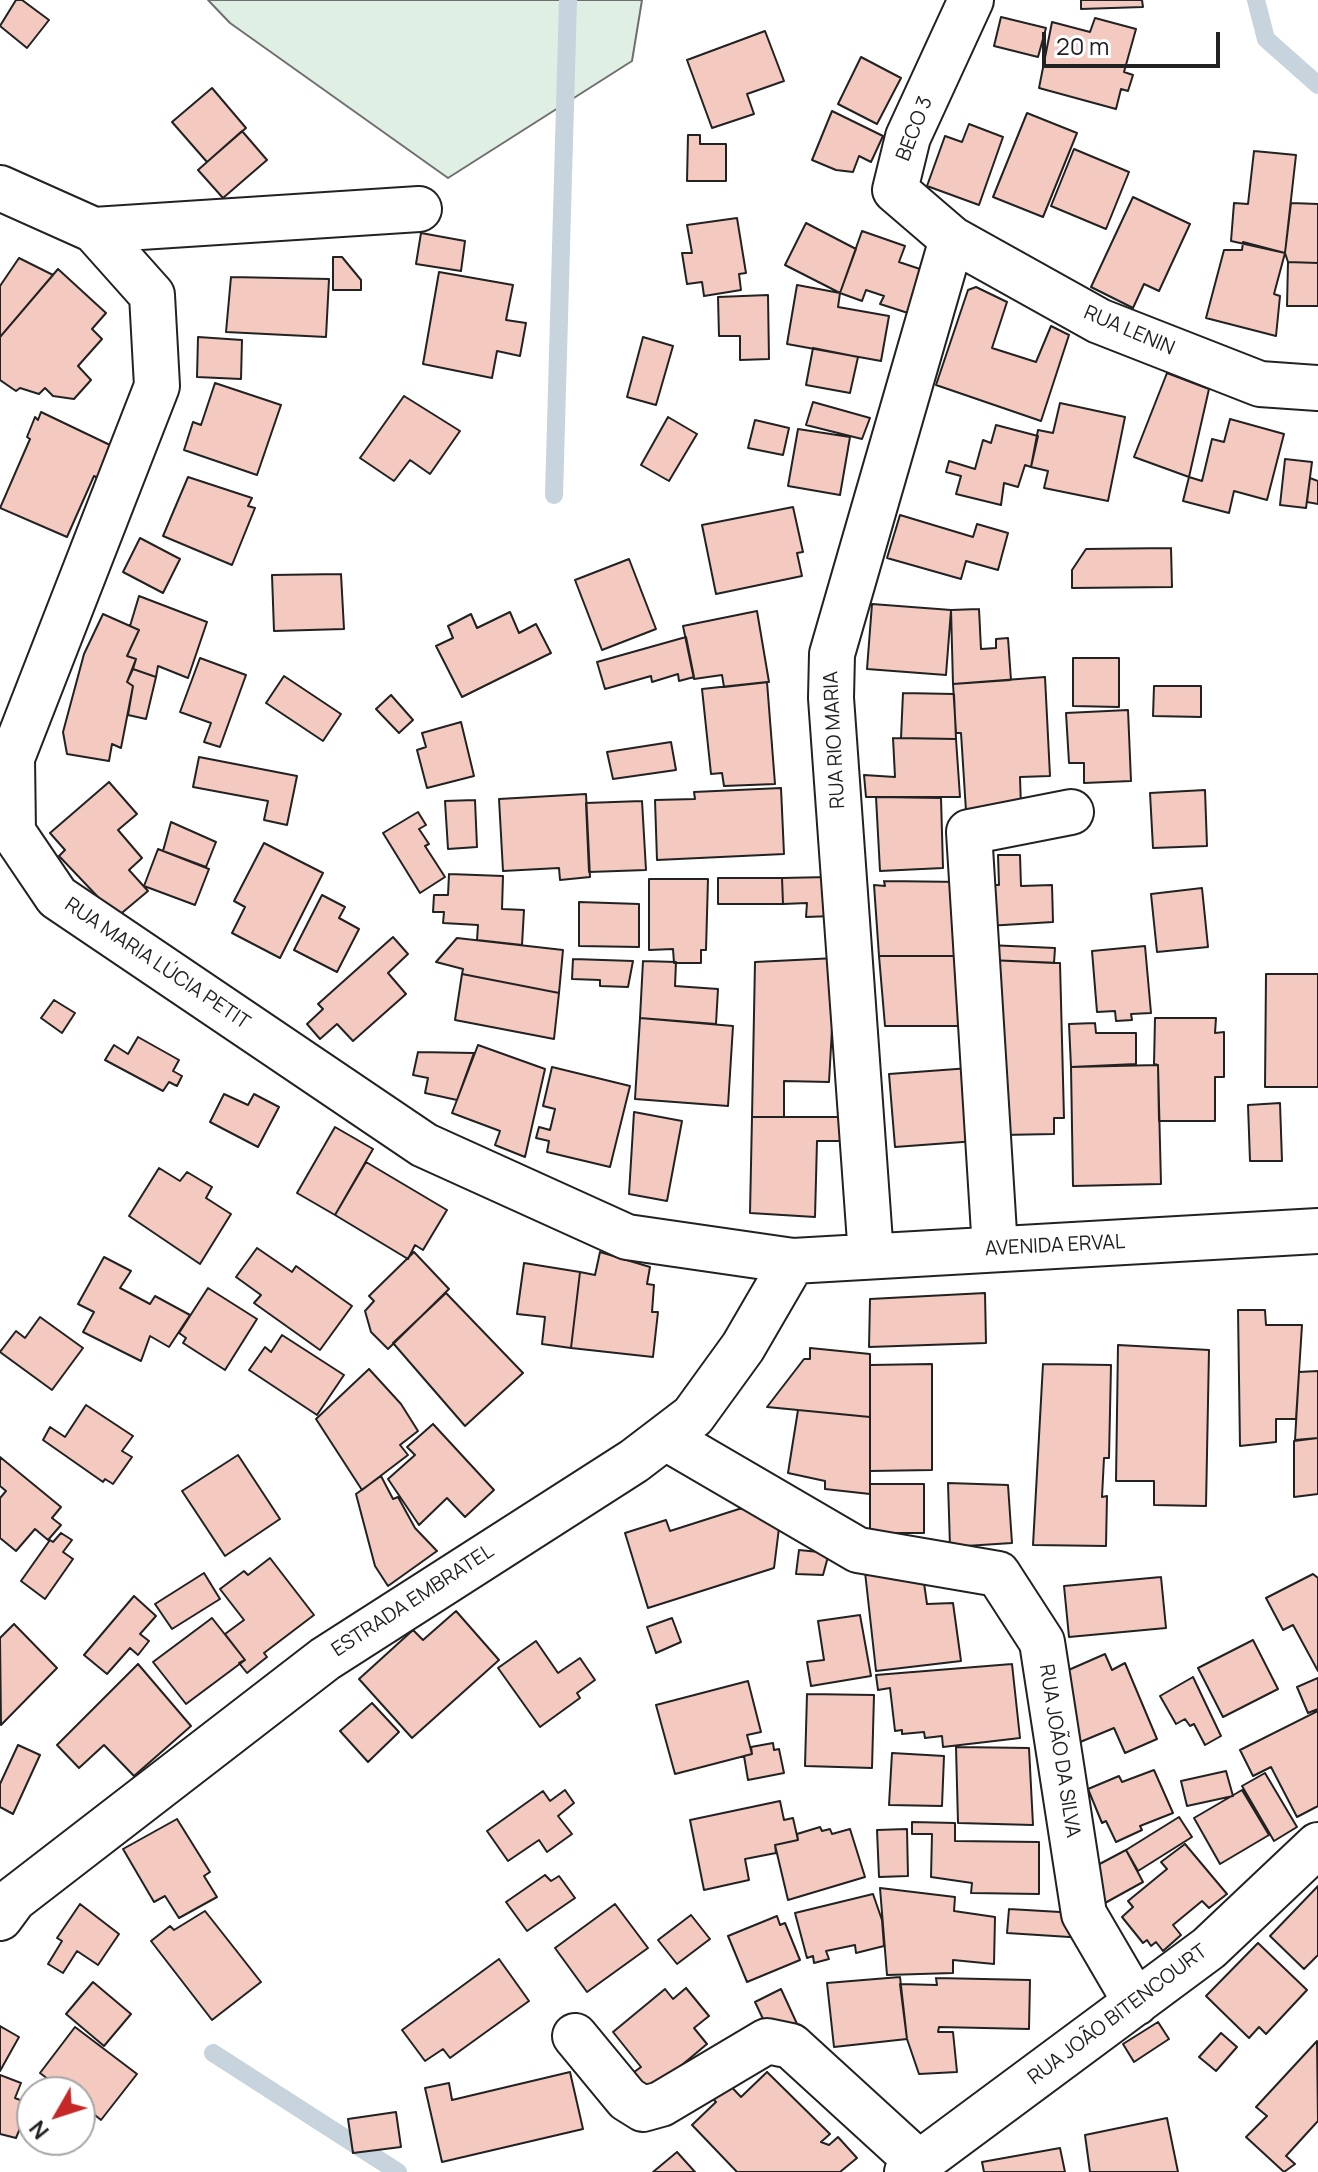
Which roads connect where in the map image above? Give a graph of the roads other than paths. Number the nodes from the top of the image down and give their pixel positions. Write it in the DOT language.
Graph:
graph roads {
  1 [pos="971,0"];
  2 [pos="0,188"];
  3 [pos="419,209"];
  4 [pos="94,230"];
  5 [pos="952,239"];
  6 [pos="1318,388"];
  7 [pos="1071,812"];
  8 [pos="1318,1231"];
  9 [pos="995,1249"];
  10 [pos="871,1256"];
  11 [pos="793,1261"];
  12 [pos="666,1438"];
  13 [pos="1318,1845"];
  14 [pos="0,1918"];
  15 [pos="1136,2003"];
  16 [pos="575,2036"];
  17 [pos="913,2167"];
  1 -- 5 [label="street, BECO 3"];
  2 -- 4 [label="street, RUA MARIA LÚCIA PETIT"];
  3 -- 4 [label="street"];
  4 -- 11 [label="street, RUA MARIA LÚCIA PETIT"];
  5 -- 6 [label="street, RUA LENIN"];
  5 -- 10 [label="street, RUA RIO MARIA"];
  7 -- 9 [label="street"];
  8 -- 9 [label="street, AVENIDA ERVAL"];
  9 -- 10 [label="street, AVENIDA ERVAL"];
  10 -- 11 [label="street, AVENIDA ERVAL"];
  11 -- 12 [label="street, ESTRADA EMBRATEL"];
  12 -- 14 [label="street, ESTRADA EMBRATEL"];
  12 -- 15 [label="street, RUA JOÃO DA SILVA"];
  13 -- 15 [label="street, RUA JOÃO BITENCOURT"];
  15 -- 17 [label="street, RUA JOÃO BITENCOURT"];
  16 -- 17 [label="street"];
}
